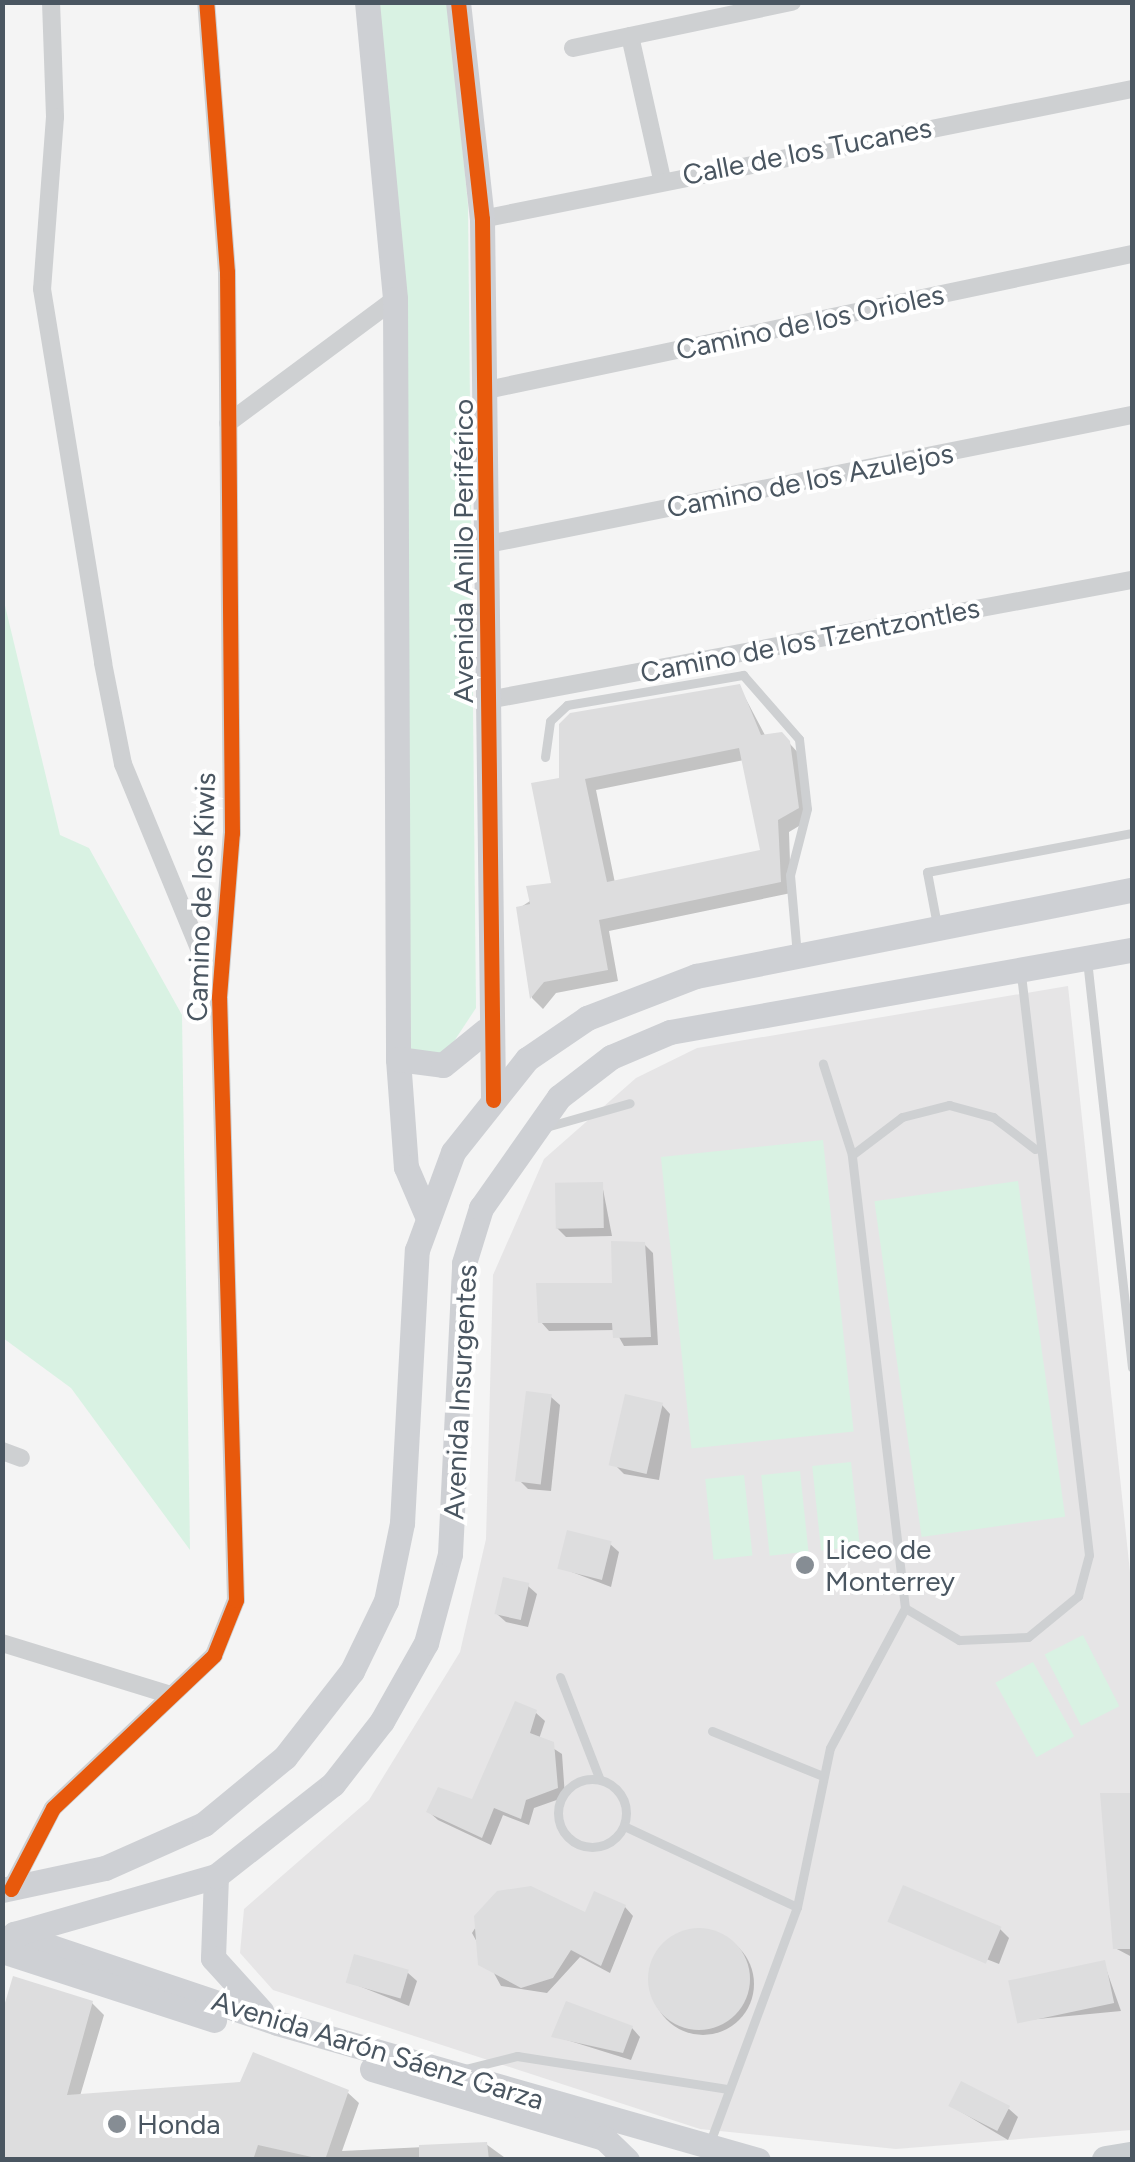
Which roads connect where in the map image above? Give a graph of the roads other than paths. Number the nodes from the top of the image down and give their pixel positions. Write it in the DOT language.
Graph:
graph roads {
  1 [pos="50,2"];
  2 [pos="206,2"];
  3 [pos="367,2"];
  4 [pos="458,2"];
  5 [pos="792,2"];
  6 [pos="630,36"];
  7 [pos="572,48"];
  8 [pos="1132,89"];
  9 [pos="662,179"];
  10 [pos="482,218"];
  11 [pos="1132,254"];
  12 [pos="395,299"];
  13 [pos="487,390"];
  14 [pos="1132,416"];
  15 [pos="228,423"];
  16 [pos="488,544"];
  17 [pos="1132,580"];
  18 [pos="488,700"];
  19 [pos="545,757"];
  20 [pos="1132,833"];
  21 [pos="1132,890"];
  22 [pos="938,927"];
  23 [pos="1132,950"];
  24 [pos="1087,957"];
  25 [pos="798,958"];
  26 [pos="1019,964"];
  27 [pos="219,997"];
  28 [pos="486,1030"];
  29 [pos="398,1060"];
  30 [pos="823,1064"];
  31 [pos="493,1100"];
  32 [pos="630,1103"];
  33 [pos="526,1132"];
  34 [pos="1035,1150"];
  35 [pos="852,1155"];
  36 [pos="428,1218"];
  37 [pos="1130,1320"];
  38 [pos="1132,1368"];
  39 [pos="2,1451"];
  40 [pos="21,1458"];
  41 [pos="905,1608"];
  42 [pos="2,1644"];
  43 [pos="560,1677"];
  44 [pos="171,1695"];
  45 [pos="712,1731"];
  46 [pos="823,1776"];
  47 [pos="600,1780"];
  48 [pos="624,1826"];
  49 [pos="216,1876"];
  50 [pos="6,1889"];
  51 [pos="797,1907"];
  52 [pos="5,1941"];
  53 [pos="277,2023"];
  54 [pos="451,2074"];
  55 [pos="728,2089"];
  56 [pos="709,2147"];
  57 [pos="1132,2156"];
  58 [pos="627,2160"];
  59 [pos="758,2160"];
  60 [pos="1106,2160"];
  1 -- 27 [label="street, Camino de los Kiwis"];
  2 -- 15 [label="street, Camino de los Kiwis"];
  3 -- 12 [label="main road"];
  4 -- 10 [label="main road, Avenida Anillo Periférico"];
  5 -- 6 [label="street"];
  6 -- 7 [label="street"];
  6 -- 9 [label="street"];
  8 -- 9 [label="street, Calle de los Tucanes"];
  9 -- 10 [label="street, Calle de los Tucanes"];
  10 -- 13 [label="main road, Avenida Anillo Periférico"];
  11 -- 13 [label="street, Camino de los Orioles"];
  12 -- 15 [label="street"];
  12 -- 29 [label="main road"];
  13 -- 16 [label="main road, Avenida Anillo Periférico"];
  14 -- 16 [label="street, Camino de los Azulejos"];
  15 -- 27 [label="street, Camino de los Kiwis"];
  16 -- 18 [label="main road, Avenida Anillo Periférico"];
  17 -- 18 [label="street, Camino de los Tzentzontles"];
  18 -- 28 [label="main road, Avenida Anillo Periférico"];
  19 -- 25 [label="lane"];
  20 -- 22 [label="lane"];
  21 -- 22 [label="main road, Avenida Insurgentes"];
  22 -- 25 [label="main road, Avenida Insurgentes"];
  23 -- 24 [label="main road, Avenida Insurgentes"];
  24 -- 26 [label="main road, Avenida Insurgentes"];
  24 -- 37 [label="lane"];
  25 -- 31 [label="main road, Avenida Insurgentes"];
  26 -- 33 [label="main road, Avenida Insurgentes"];
  26 -- 34 [label="lane"];
  27 -- 44 [label="street, Camino de los Kiwis"];
  28 -- 29 [label="main road"];
  28 -- 31 [label="main road, Avenida Anillo Periférico"];
  29 -- 36 [label="main road"];
  30 -- 35 [label="lane"];
  31 -- 36 [label="main road, Avenida Insurgentes"];
  32 -- 33 [label="lane"];
  33 -- 49 [label="main road, Avenida Insurgentes"];
  34 -- 35 [label="lane"];
  34 -- 41 [label="lane"];
  35 -- 41 [label="lane"];
  36 -- 50 [label="main road, Avenida Insurgentes"];
  37 -- 38 [label="lane"];
  39 -- 40 [label="street"];
  41 -- 46 [label="lane"];
  42 -- 44 [label="street"];
  43 -- 47 [label="lane"];
  44 -- 50 [label="street, Camino de los Kiwis"];
  45 -- 46 [label="lane"];
  46 -- 51 [label="lane"];
  47 -- 48 [label="lane"];
  47 -- 48 [label="lane"];
  48 -- 51 [label="lane"];
  49 -- 52 [label="main road, Avenida Insurgentes"];
  49 -- 53 [label="main road"];
  51 -- 55 [label="lane"];
  52 -- 53 [label="main road, Avenida Aarón Sáenz Garza"];
  52 -- 58 [label="main road, Avenida Aarón Sáenz Garza"];
  53 -- 54 [label="main road, Avenida Aarón Sáenz Garza"];
  54 -- 55 [label="lane"];
  54 -- 56 [label="main road, Avenida Aarón Sáenz Garza"];
  55 -- 56 [label="lane"];
  56 -- 59 [label="main road, Avenida Aarón Sáenz Garza"];
  57 -- 60 [label="main road"];
}
